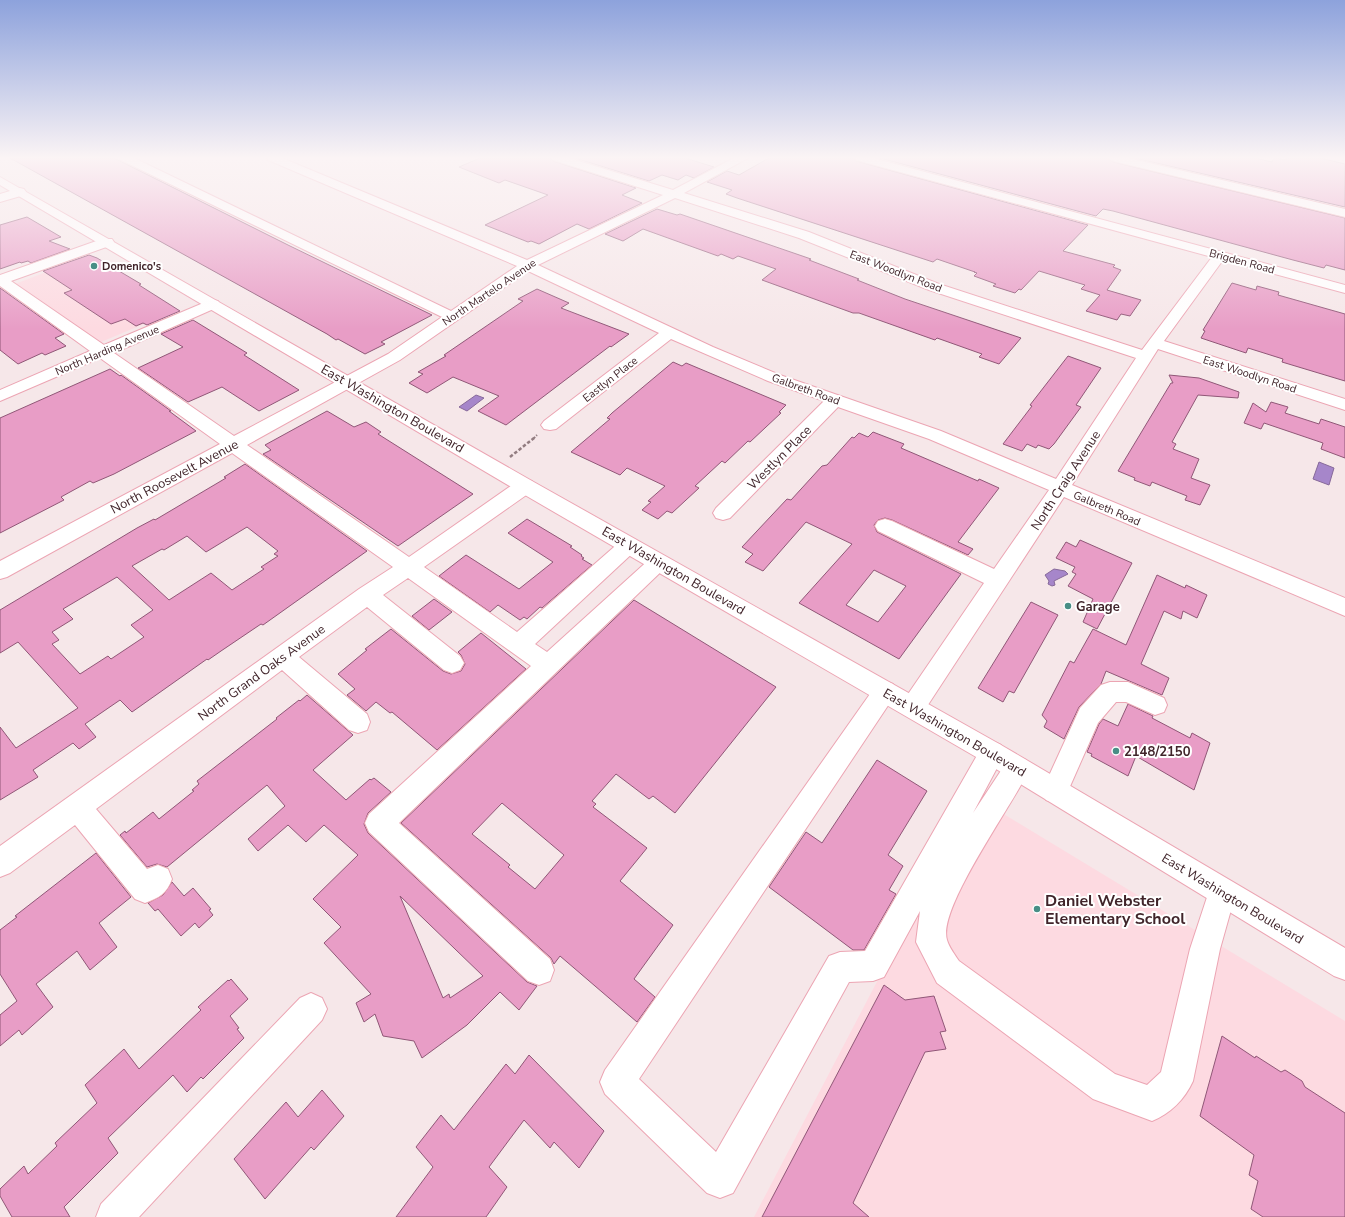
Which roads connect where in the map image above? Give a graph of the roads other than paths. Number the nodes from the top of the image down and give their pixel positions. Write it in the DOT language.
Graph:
graph roads {
  1 [pos="60,215"];
  2 [pos="243,215"];
  3 [pos="407,215"];
  4 [pos="631,215"];
  5 [pos="741,215"];
  6 [pos="1071,215"];
  7 [pos="107,242"];
  8 [pos="1220,255"];
  9 [pos="527,265"];
  10 [pos="0,280"];
  11 [pos="1345,289"];
  12 [pos="213,304"];
  13 [pos="452,316"];
  14 [pos="670,332"];
  15 [pos="1150,349"];
  16 [pos="102,352"];
  17 [pos="349,382"];
  18 [pos="0,396"];
  19 [pos="835,400"];
  20 [pos="1345,405"];
  21 [pos="550,425"];
  22 [pos="234,444"];
  23 [pos="525,486"];
  24 [pos="1060,488"];
  25 [pos="723,513"];
  26 [pos="885,526"];
  27 [pos="629,545"];
  28 [pos="659,562"];
  29 [pos="408,568"];
  30 [pos="0,571"];
  31 [pos="999,581"];
  32 [pos="367,595"];
  33 [pos="1345,607"];
  34 [pos="518,645"];
  35 [pos="283,657"];
  36 [pos="452,663"];
  37 [pos="547,666"];
  38 [pos="885,691"];
  39 [pos="1155,705"];
  40 [pos="913,707"];
  41 [pos="358,722"];
  42 [pos="1005,761"];
  43 [pos="1055,791"];
  44 [pos="78,807"];
  45 [pos="0,863"];
  46 [pos="158,879"];
  47 [pos="1222,892"];
  48 [pos="1345,965"];
  49 [pos="539,970"];
  50 [pos="311,1009"];
  51 [pos="114,1217"];
  1 -- 7 [label="street, East Washington Boulevard"];
  2 -- 13 [label="street"];
  3 -- 9 [label="street, Galbreth Road"];
  4 -- 9 [label="street, North Martelo Avenue"];
  5 -- 15 [label="street, East Woodlyn Road"];
  6 -- 8 [label="street, Brigden Road"];
  7 -- 10 [label="street"];
  7 -- 12 [label="street, East Washington Boulevard"];
  8 -- 11 [label="street, Brigden Road"];
  8 -- 15 [label="street, North Craig Avenue"];
  9 -- 13 [label="street, North Martelo Avenue"];
  9 -- 14 [label="street, Galbreth Road"];
  10 -- 16 [label="street"];
  12 -- 16 [label="street, North Harding Avenue"];
  12 -- 17 [label="street, East Washington Boulevard"];
  13 -- 17 [label="street, North Martelo Avenue"];
  14 -- 19 [label="street, Galbreth Road"];
  14 -- 21 [label="street, Eastlyn Place"];
  15 -- 20 [label="street, East Woodlyn Road"];
  15 -- 24 [label="street, North Craig Avenue"];
  16 -- 18 [label="street, North Harding Avenue"];
  16 -- 22 [label="street"];
  17 -- 22 [label="street, North Roosevelt Avenue"];
  17 -- 23 [label="street, East Washington Boulevard"];
  19 -- 24 [label="street, Galbreth Road"];
  19 -- 25 [label="street, Westlyn Place"];
  22 -- 29 [label="street"];
  22 -- 30 [label="street, North Roosevelt Avenue"];
  23 -- 27 [label="street, East Washington Boulevard"];
  23 -- 29 [label="street, North Grand Oaks Avenue"];
  24 -- 31 [label="street, North Craig Avenue"];
  24 -- 33 [label="street, Galbreth Road"];
  26 -- 31 [label="street"];
  27 -- 28 [label="street, East Washington Boulevard"];
  27 -- 34 [label="street"];
  28 -- 37 [label="street"];
  28 -- 38 [label="street, East Washington Boulevard"];
  29 -- 32 [label="street, North Grand Oaks Avenue"];
  29 -- 34 [label="street"];
  31 -- 40 [label="street, North Craig Avenue"];
  32 -- 35 [label="street, North Grand Oaks Avenue"];
  32 -- 36 [label="street"];
  34 -- 37 [label="street"];
  35 -- 41 [label="street"];
  35 -- 44 [label="street, North Grand Oaks Avenue"];
  37 -- 49 [label="street"];
  38 -- 40 [label="street, East Washington Boulevard"];
  38 -- 42 [label="street"];
  39 -- 43 [label="street"];
  40 -- 42 [label="street, East Washington Boulevard"];
  42 -- 43 [label="street, East Washington Boulevard"];
  42 -- 47 [label="street"];
  43 -- 47 [label="street, East Washington Boulevard"];
  44 -- 45 [label="street, North Grand Oaks Avenue"];
  44 -- 46 [label="street"];
  47 -- 48 [label="street, East Washington Boulevard"];
  50 -- 51 [label="street"];
}
